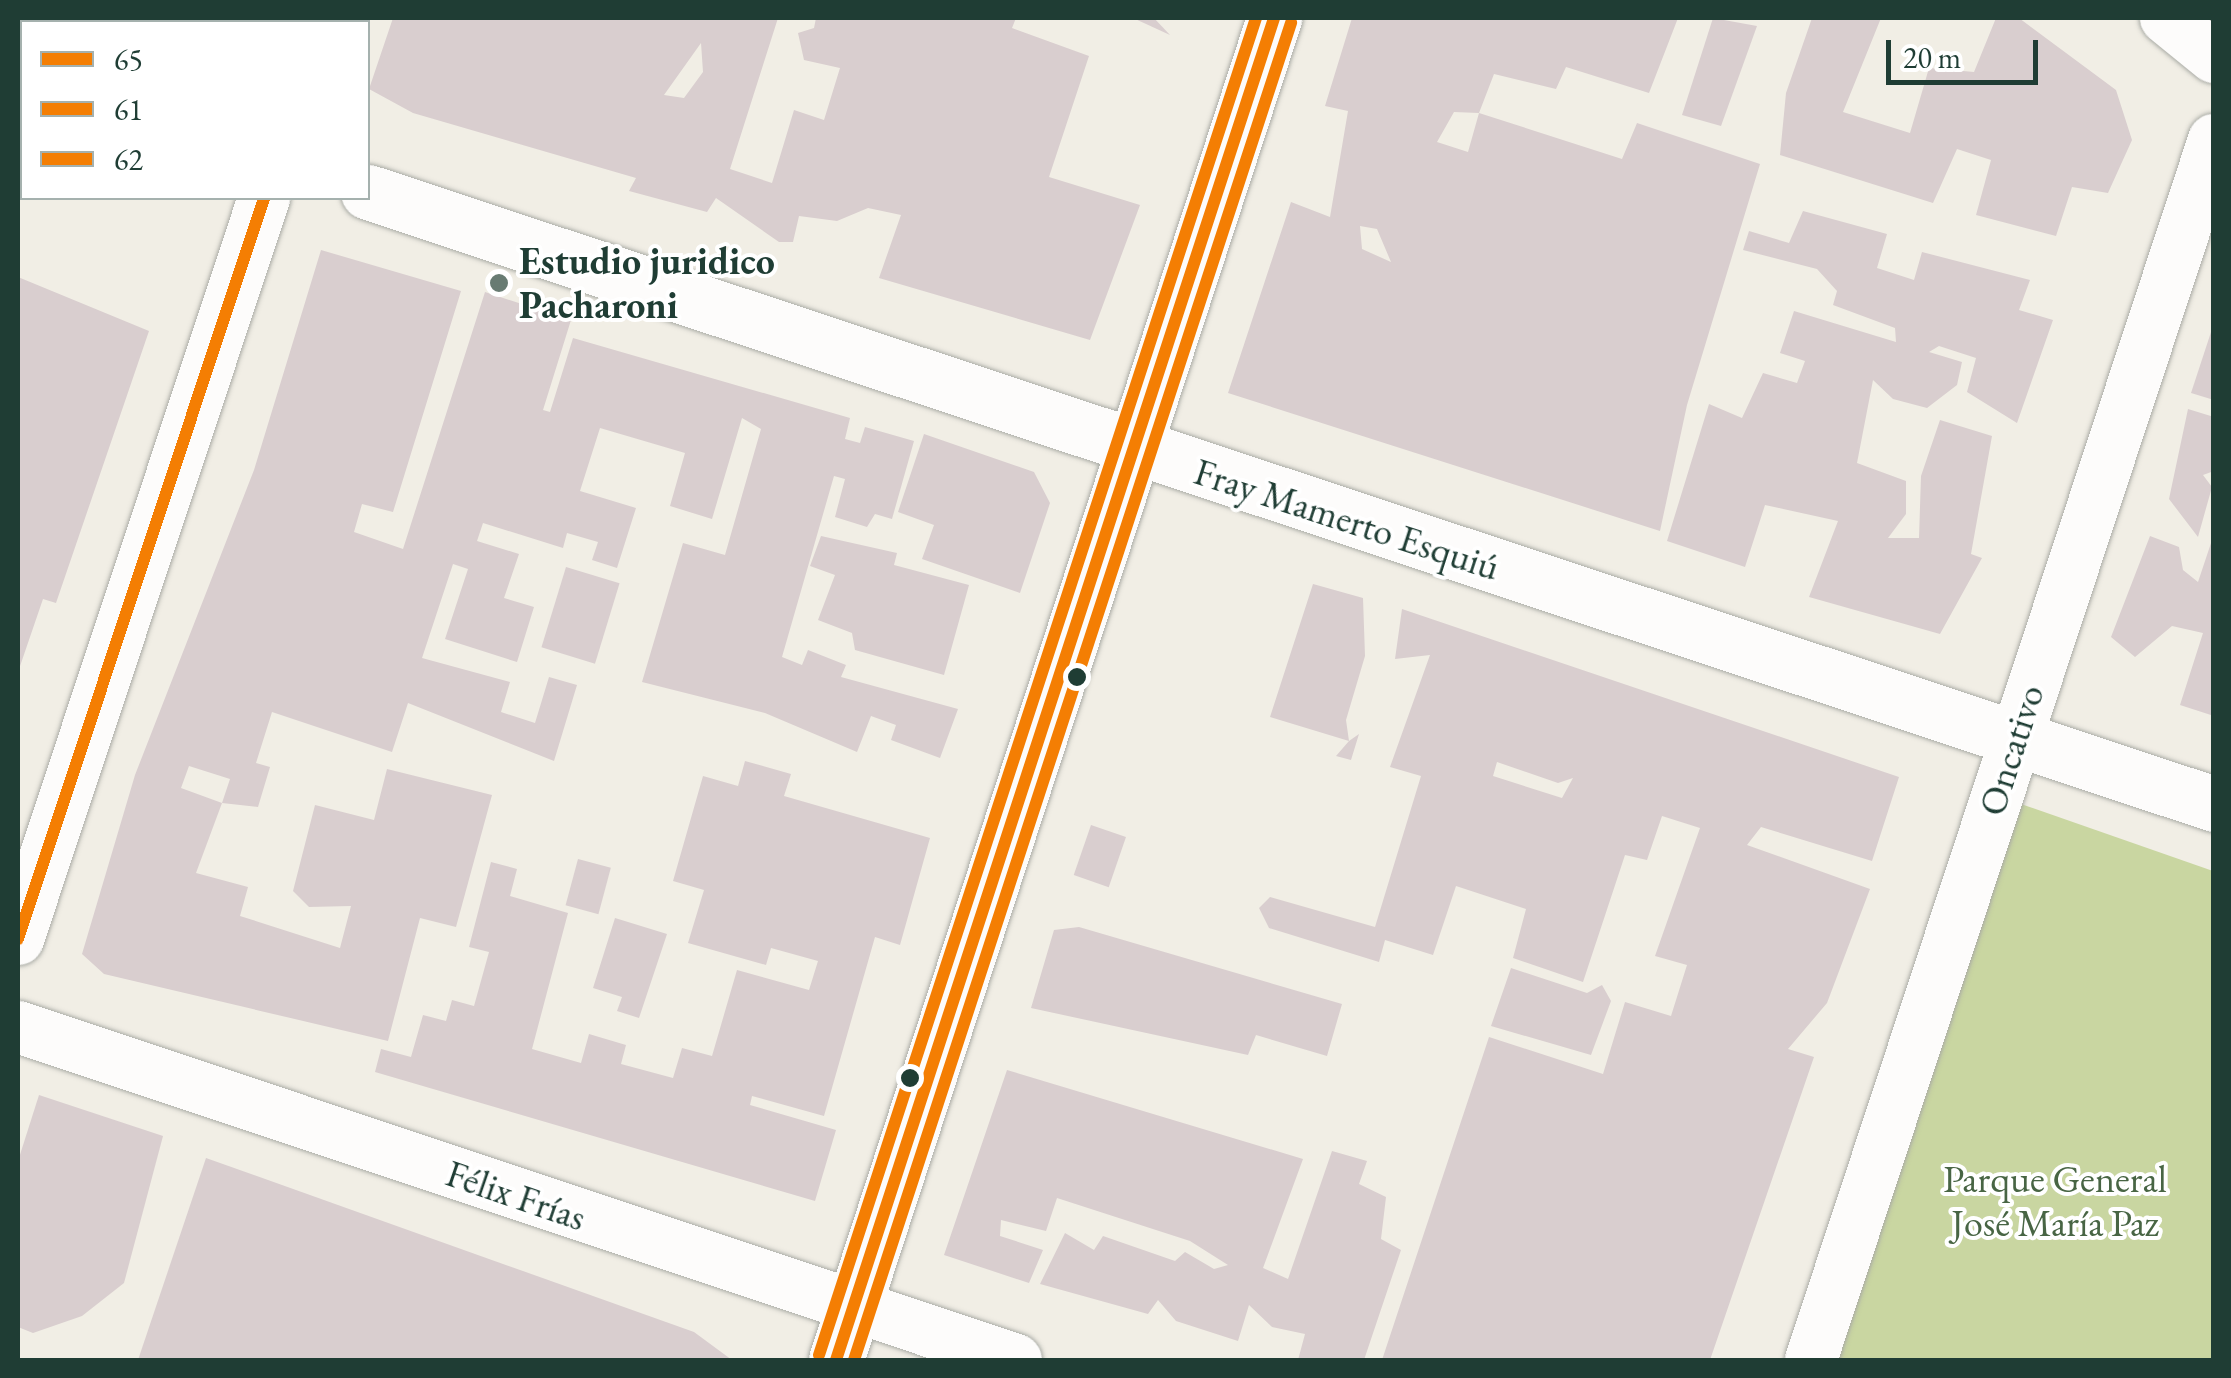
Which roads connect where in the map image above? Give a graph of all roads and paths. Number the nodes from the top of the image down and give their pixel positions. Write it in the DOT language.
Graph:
graph roads {
  1 [pos="1274,18"];
  2 [pos="2166,18"];
  3 [pos="2214,57"];
  4 [pos="2214,140"];
  5 [pos="370,193"];
  6 [pos="263,200"];
  7 [pos="1139,451"];
  8 [pos="2014,738"];
  9 [pos="2214,804"];
  10 [pos="18,939"];
  11 [pos="18,1026"];
  12 [pos="854,1310"];
  13 [pos="836,1360"];
  14 [pos="1016,1360"];
  15 [pos="1811,1360"];
  1 -- 7 [label="street"];
  2 -- 3 [label="street"];
  4 -- 8 [label="street, Oncativo"];
  5 -- 7 [label="street, Fray Mamerto Esquiú"];
  6 -- 10 [label="street"];
  7 -- 8 [label="street, Fray Mamerto Esquiú"];
  7 -- 12 [label="street"];
  8 -- 9 [label="street, Fray Mamerto Esquiú"];
  8 -- 15 [label="street, Oncativo"];
  11 -- 12 [label="street, Félix Frías"];
  12 -- 13 [label="street"];
  12 -- 14 [label="street, Félix Frías"];
}
